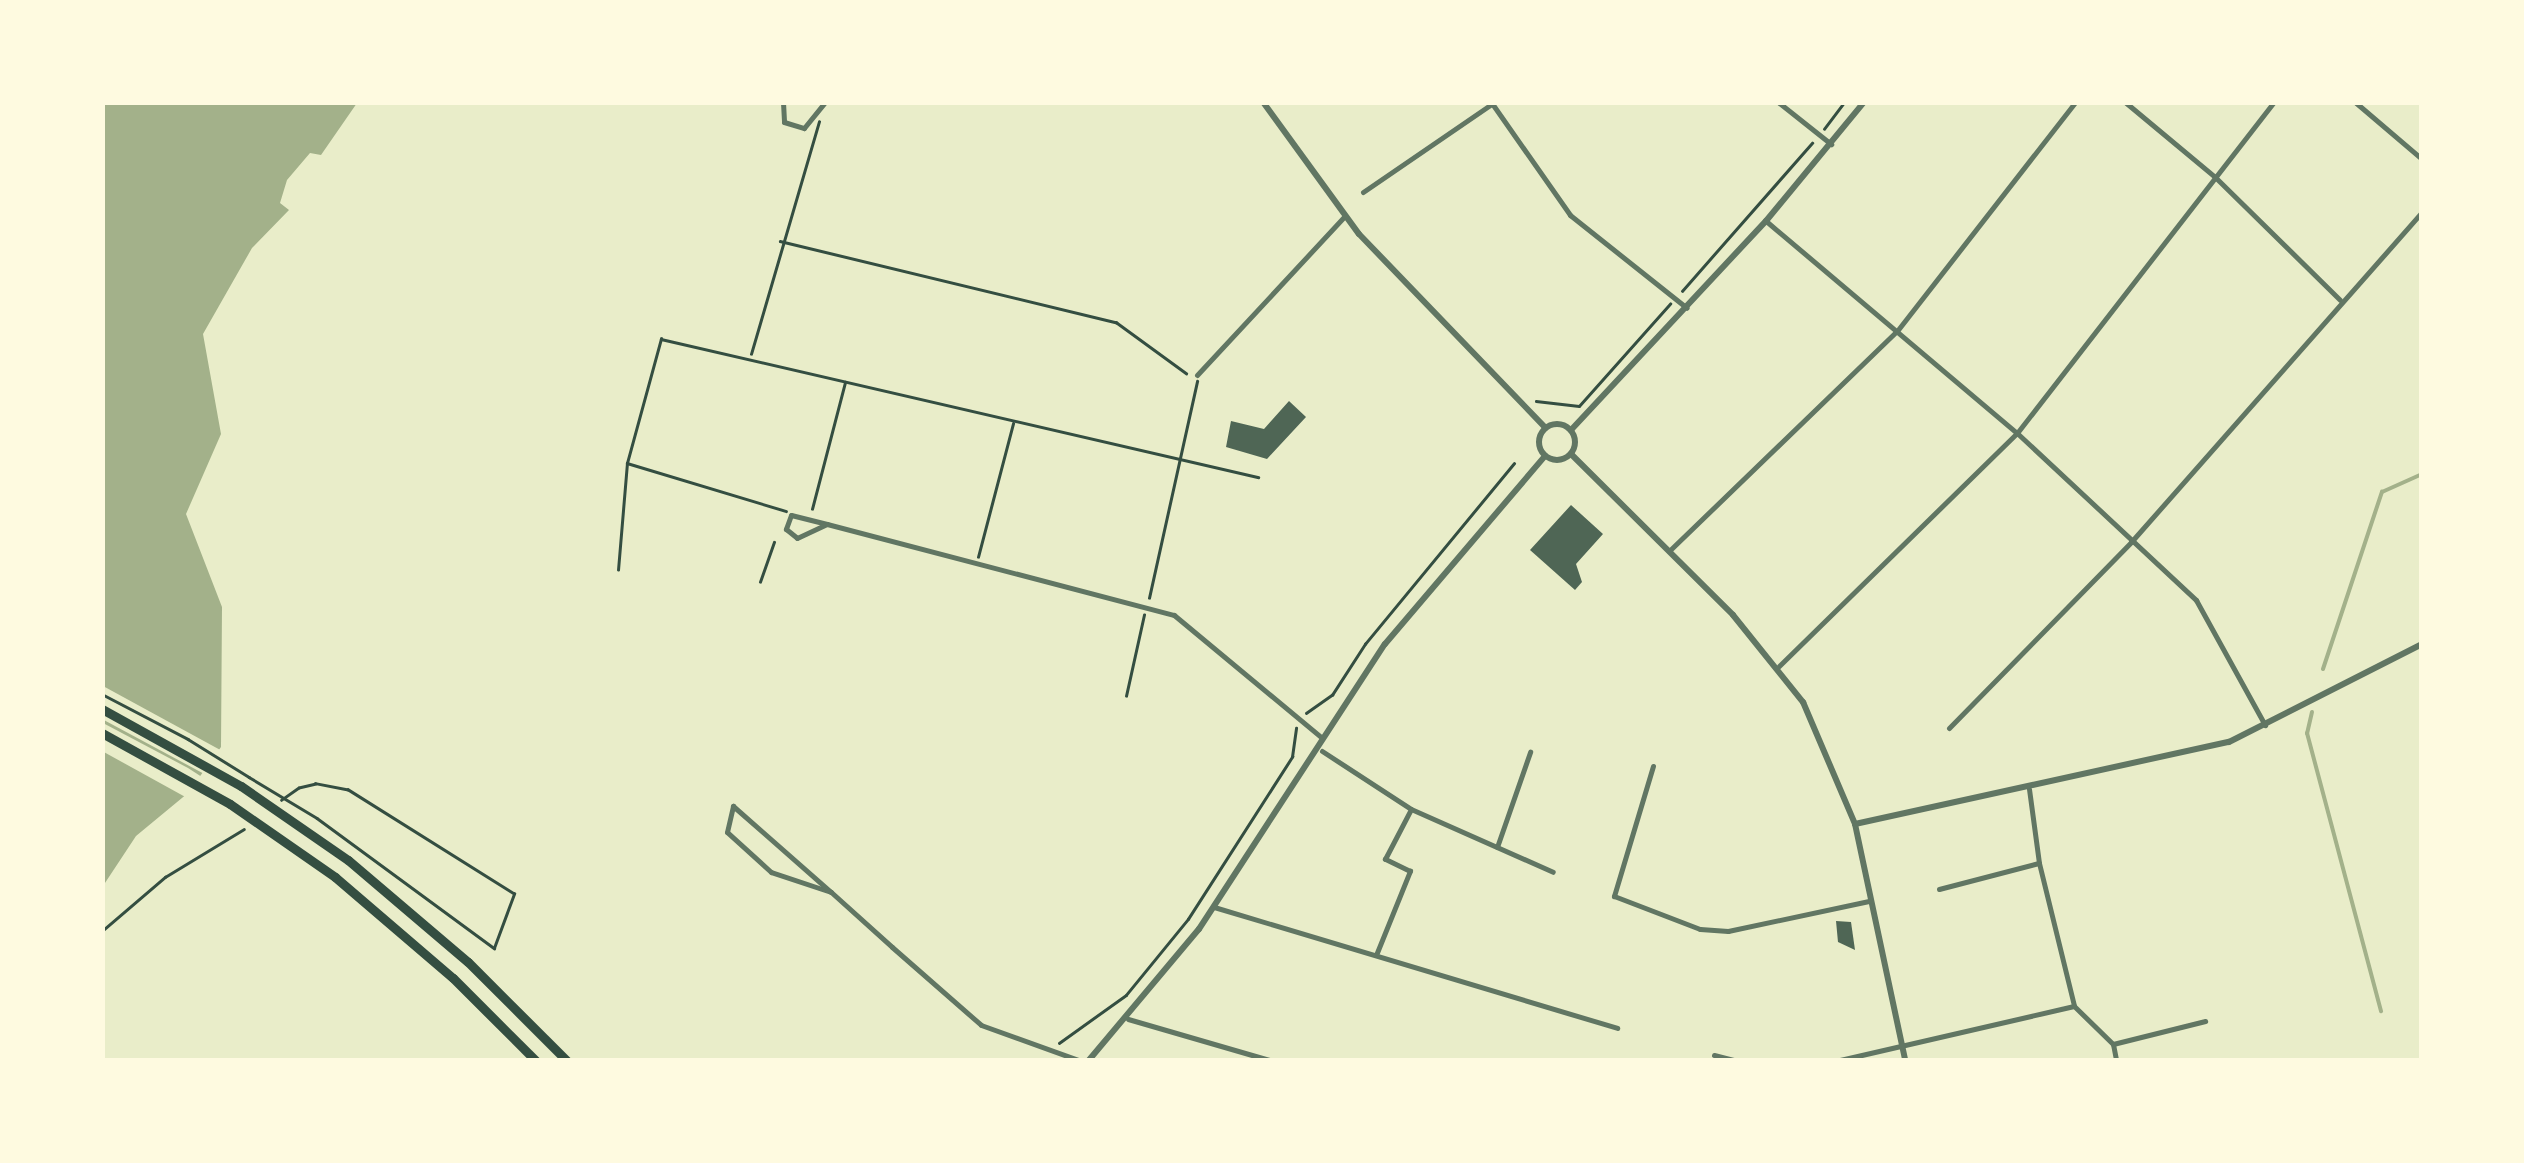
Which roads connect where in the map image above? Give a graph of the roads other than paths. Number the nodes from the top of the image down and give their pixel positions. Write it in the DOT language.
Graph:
graph roads {
  1 [pos="784,102"];
  2 [pos="1263,102"];
  3 [pos="1778,102"];
  4 [pos="1864,102"];
  5 [pos="2076,102"];
  6 [pos="2125,102"];
  7 [pos="2274,102"];
  8 [pos="2355,102"];
  9 [pos="1492,103"];
  10 [pos="824,105"];
  11 [pos="1831,144"];
  12 [pos="2422,159"];
  13 [pos="2214,177"];
  14 [pos="1363,192"];
  15 [pos="2422,212"];
  16 [pos="1344,217"];
  17 [pos="1766,220"];
  18 [pos="2341,300"];
  19 [pos="1687,308"];
  20 [pos="1897,331"];
  21 [pos="1198,374"];
  22 [pos="1546,428"];
  23 [pos="1571,430"];
  24 [pos="2017,434"];
  25 [pos="1571,454"];
  26 [pos="1544,456"];
  27 [pos="827,524"];
  28 [pos="2132,542"];
  29 [pos="1669,550"];
  30 [pos="2422,644"];
  31 [pos="1778,666"];
  32 [pos="102,709"];
  33 [pos="2265,725"];
  34 [pos="1950,728"];
  35 [pos="102,733"];
  36 [pos="1320,736"];
  37 [pos="1322,751"];
  38 [pos="1530,752"];
  39 [pos="1653,766"];
  40 [pos="2030,789"];
  41 [pos="1411,809"];
  42 [pos="1854,824"];
  43 [pos="1497,846"];
  44 [pos="2040,863"];
  45 [pos="1553,872"];
  46 [pos="1939,888"];
  47 [pos="831,892"];
  48 [pos="1868,902"];
  49 [pos="1214,907"];
  50 [pos="1376,955"];
  51 [pos="2074,1006"];
  52 [pos="1128,1019"];
  53 [pos="2205,1020"];
  54 [pos="1616,1028"];
  55 [pos="2113,1044"];
  56 [pos="1902,1048"];
  57 [pos="1714,1056"];
  58 [pos="1861,1059"];
  59 [pos="536,1060"];
  60 [pos="566,1060"];
  61 [pos="1078,1060"];
  62 [pos="1089,1060"];
  63 [pos="1269,1060"];
  64 [pos="1734,1060"];
  65 [pos="1840,1060"];
  66 [pos="1905,1060"];
  67 [pos="2116,1060"];
  1 -- 10 [label="street"];
  2 -- 16 [label="street"];
  3 -- 11 [label="street"];
  4 -- 11 [label="street"];
  5 -- 20 [label="street"];
  6 -- 13 [label="street"];
  7 -- 13 [label="street"];
  8 -- 12 [label="street"];
  9 -- 14 [label="street"];
  9 -- 19 [label="street"];
  11 -- 17 [label="street"];
  13 -- 18 [label="street"];
  13 -- 24 [label="street"];
  15 -- 18 [label="street"];
  16 -- 21 [label="street"];
  16 -- 22 [label="street"];
  17 -- 19 [label="street"];
  17 -- 20 [label="street"];
  18 -- 28 [label="street"];
  19 -- 23 [label="street"];
  20 -- 24 [label="street"];
  20 -- 29 [label="street"];
  22 -- 23 [label="street"];
  22 -- 26 [label="street"];
  23 -- 25 [label="street"];
  24 -- 28 [label="street"];
  24 -- 31 [label="street"];
  25 -- 26 [label="street"];
  25 -- 29 [label="street"];
  26 -- 36 [label="street"];
  27 -- 27 [label="street"];
  27 -- 36 [label="street"];
  28 -- 33 [label="street"];
  28 -- 34 [label="street"];
  29 -- 31 [label="street"];
  30 -- 33 [label="street"];
  31 -- 42 [label="street"];
  32 -- 60 [label="highway"];
  33 -- 40 [label="street"];
  35 -- 59 [label="highway"];
  36 -- 49 [label="street"];
  37 -- 41 [label="street"];
  38 -- 43 [label="street"];
  39 -- 48 [label="street"];
  40 -- 42 [label="street"];
  40 -- 44 [label="street"];
  41 -- 43 [label="street"];
  41 -- 50 [label="street"];
  42 -- 48 [label="street"];
  43 -- 45 [label="street"];
  44 -- 46 [label="street"];
  44 -- 51 [label="street"];
  47 -- 47 [label="street"];
  47 -- 61 [label="street"];
  48 -- 56 [label="street"];
  49 -- 50 [label="street"];
  49 -- 52 [label="street"];
  50 -- 54 [label="street"];
  51 -- 55 [label="street"];
  51 -- 56 [label="street"];
  52 -- 62 [label="street"];
  52 -- 63 [label="street"];
  53 -- 55 [label="street"];
  55 -- 67 [label="street"];
  56 -- 58 [label="street"];
  56 -- 66 [label="street"];
  57 -- 64 [label="street"];
  58 -- 65 [label="street"];
}
